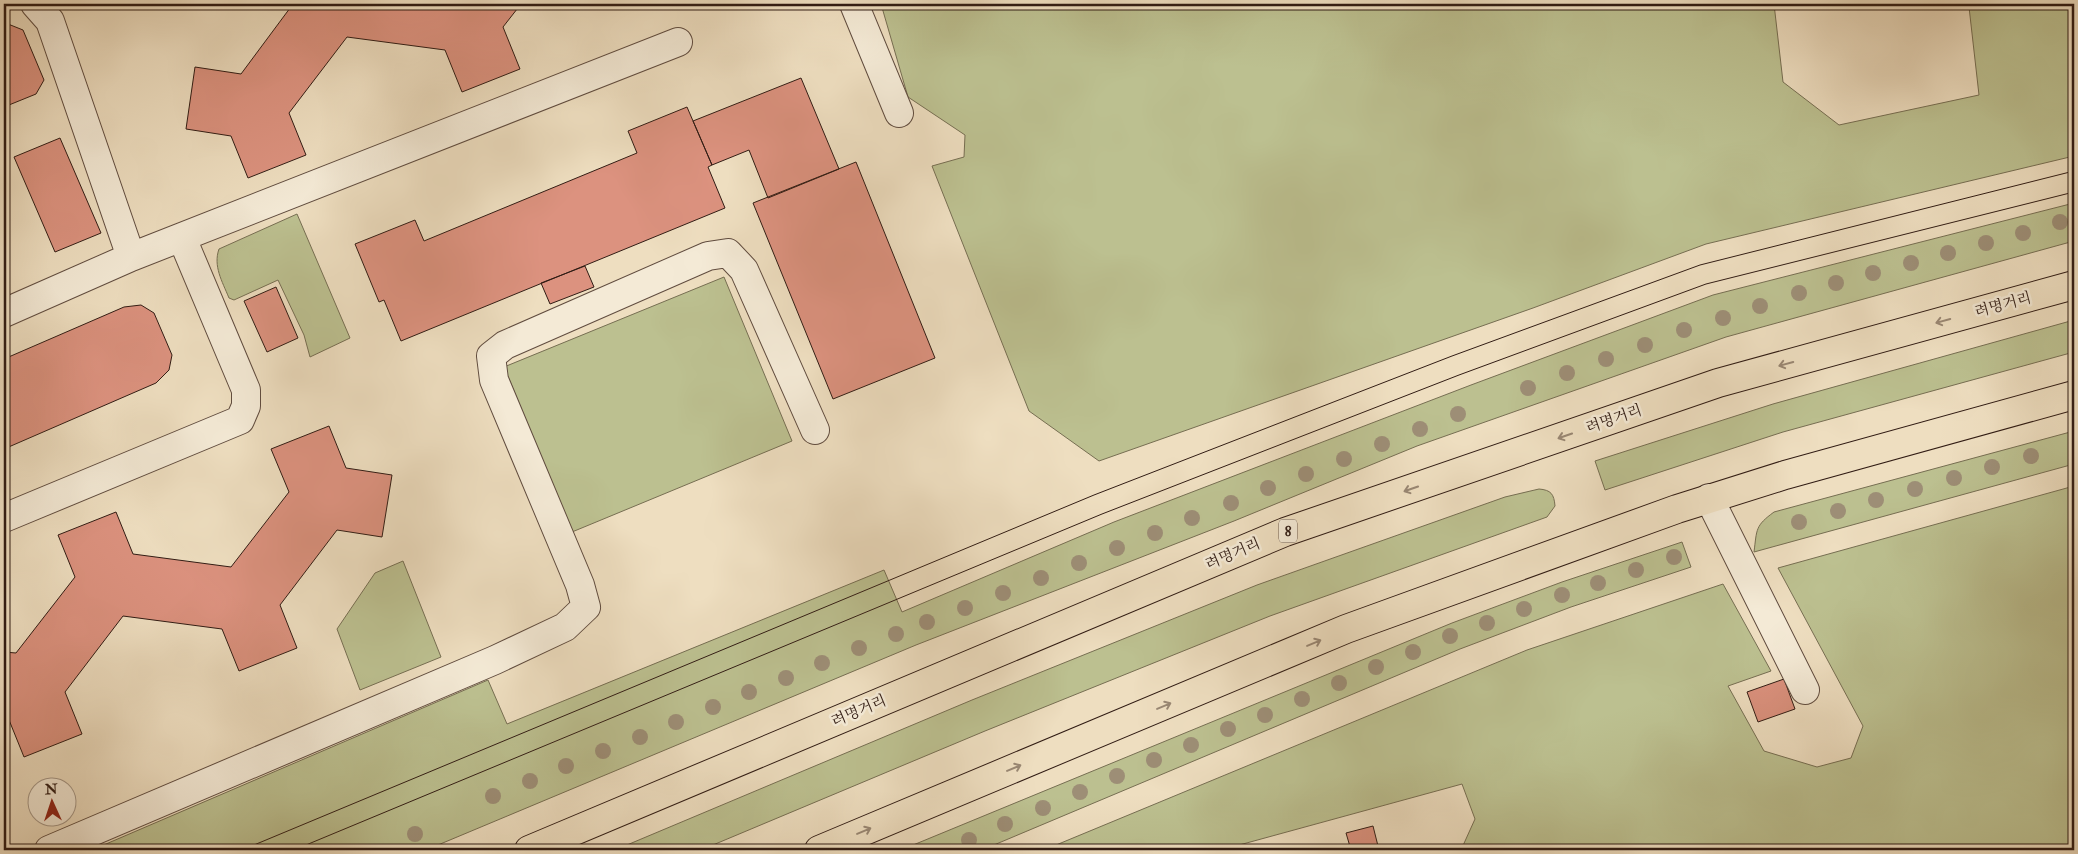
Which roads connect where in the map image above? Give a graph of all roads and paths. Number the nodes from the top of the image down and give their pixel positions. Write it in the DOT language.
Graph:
graph roads {
  1 [pos="36,4"];
  2 [pos="854,4"];
  3 [pos="678,42"];
  4 [pos="899,113"];
  5 [pos="182,238"];
  6 [pos="132,257"];
  7 [pos="2074,285"];
  8 [pos="4,313"];
  9 [pos="2074,396"];
  10 [pos="816,430"];
  11 [pos="1709,498"];
  12 [pos="4,518"];
  13 [pos="1806,690"];
  14 [pos="49,850"];
  15 [pos="528,850"];
  16 [pos="819,850"];
  1 -- 6 [label="street"];
  2 -- 4 [label="street"];
  3 -- 5 [label="street"];
  5 -- 6 [label="street"];
  5 -- 12 [label="street"];
  6 -- 8 [label="street"];
  7 -- 15 [label="highway, 려명거리 / 8, one-way"];
  9 -- 11 [label="highway"];
  10 -- 14 [label="street"];
  11 -- 13 [label="street"];
  16 -- 11 [label="highway, one-way"];
}
